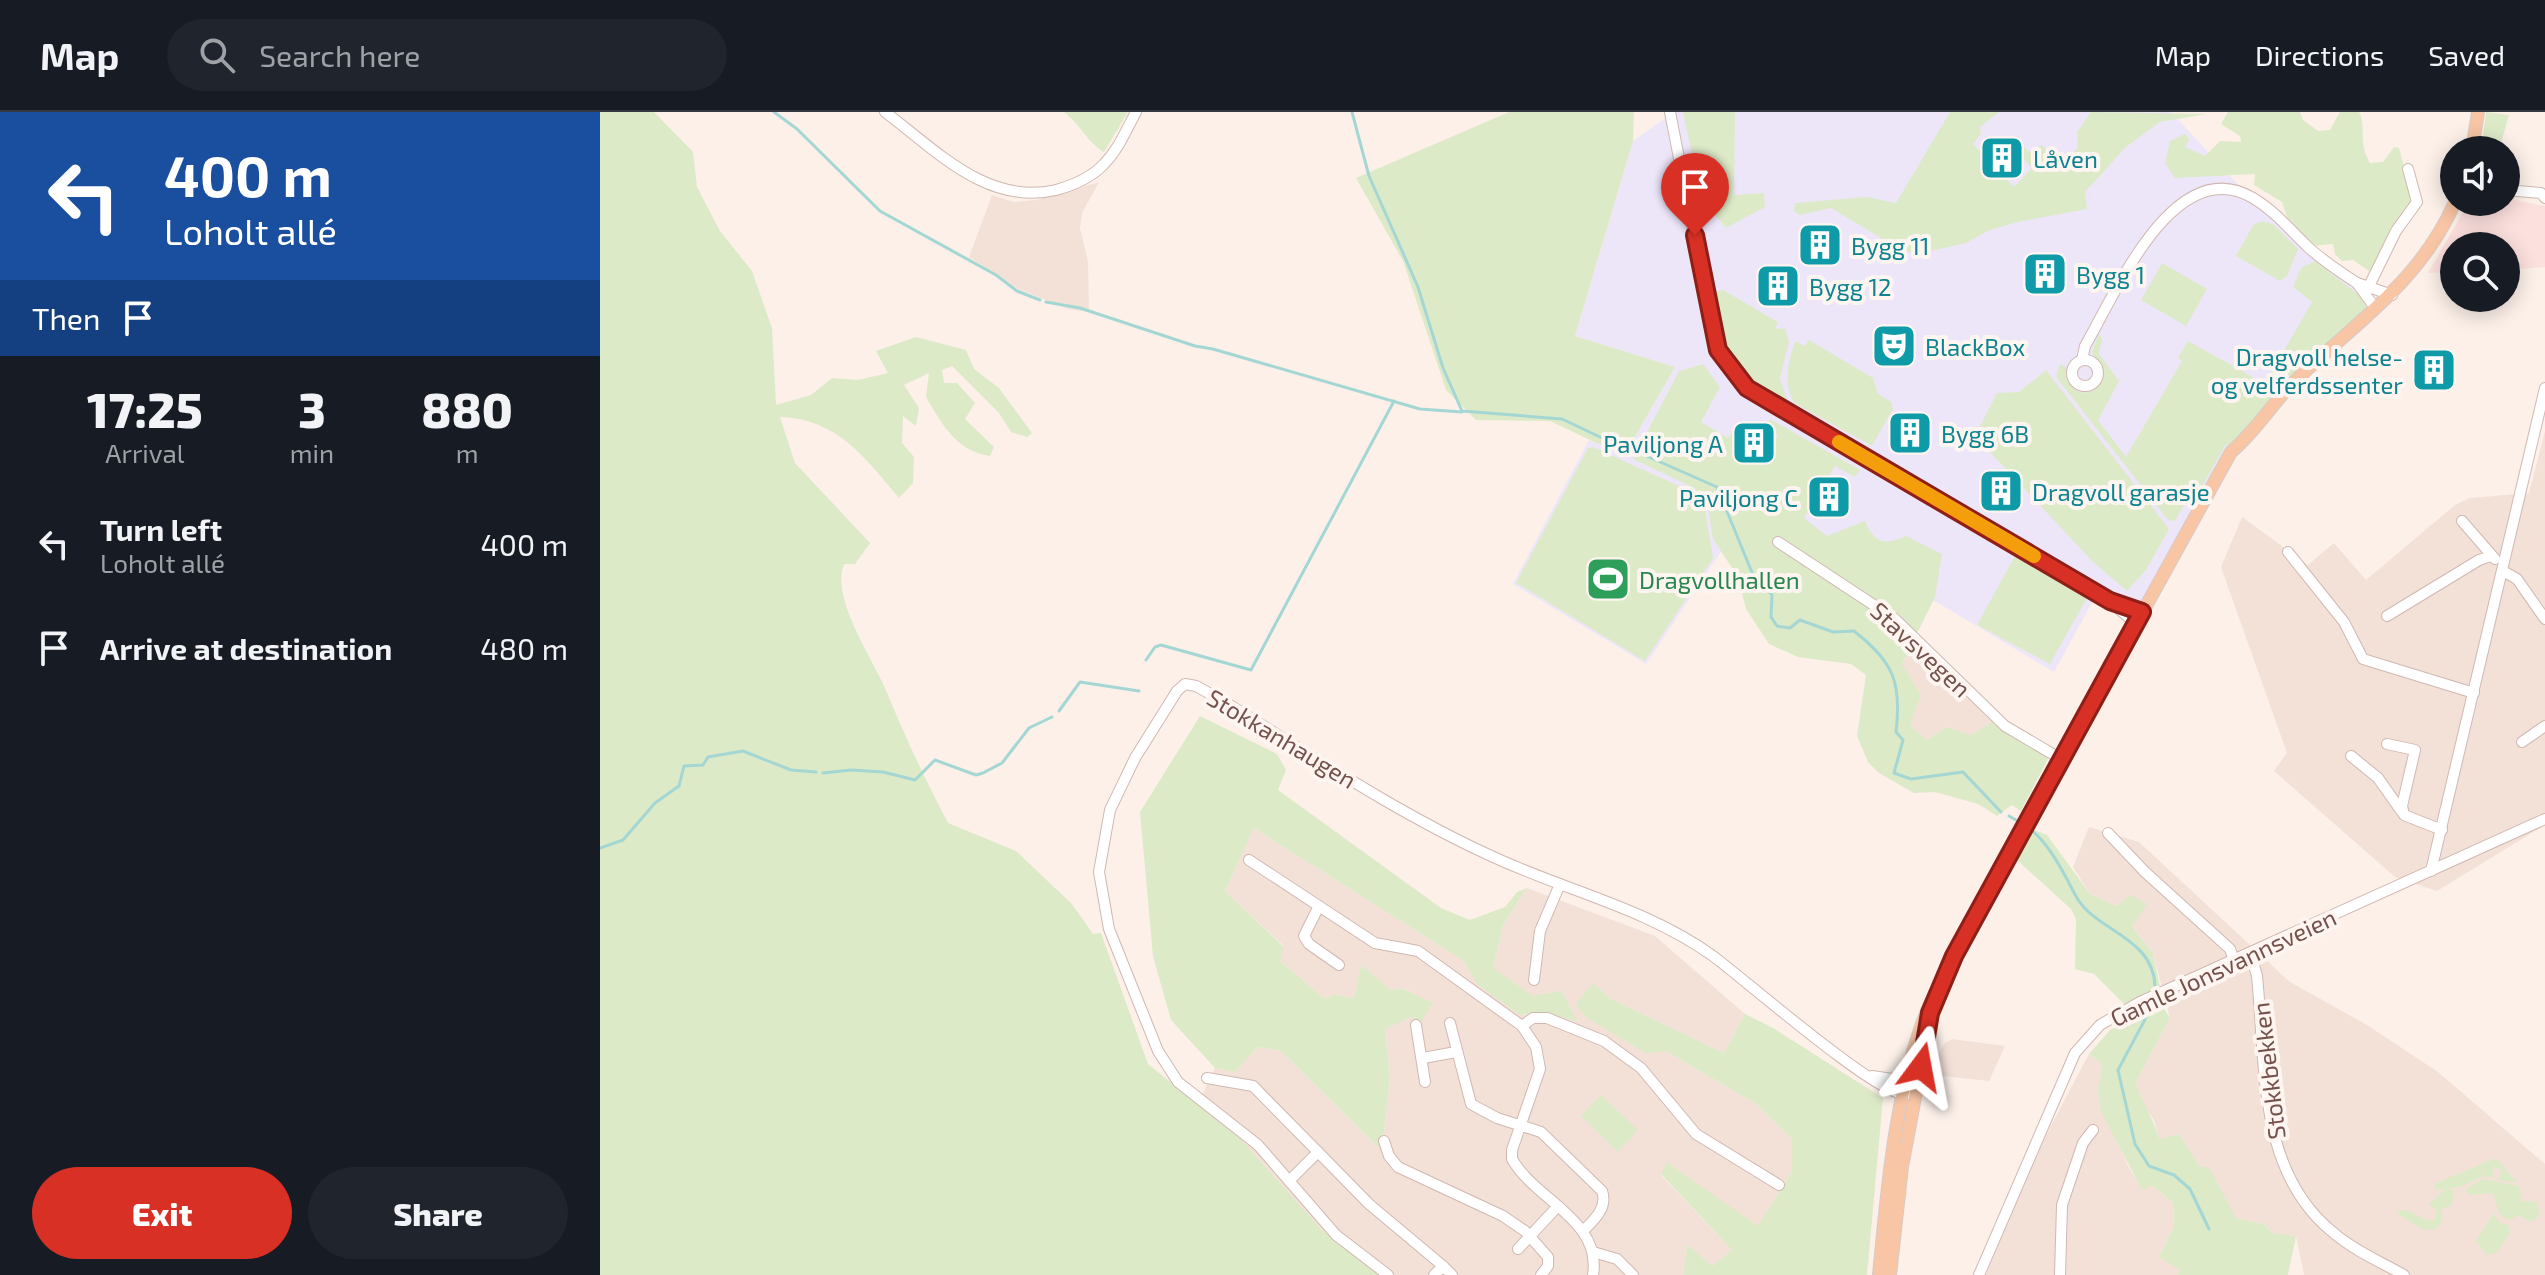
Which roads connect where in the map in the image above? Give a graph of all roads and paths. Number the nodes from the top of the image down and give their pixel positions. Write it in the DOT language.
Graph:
graph roads {
  1 [pos="885,112"];
  2 [pos="1136,112"];
  3 [pos="1670,112"];
  4 [pos="2478,112"];
  5 [pos="2474,136"];
  6 [pos="2408,169"];
  7 [pos="2520,191"];
  8 [pos="2544,194"];
  9 [pos="2447,216"];
  10 [pos="2371,282"];
  11 [pos="2357,283"];
  12 [pos="2392,295"];
  13 [pos="2376,309"];
  14 [pos="2082,360"];
  15 [pos="2545,388"];
  16 [pos="2542,418"];
  17 [pos="2462,521"];
  18 [pos="1778,542"];
  19 [pos="2288,552"];
  20 [pos="2491,556"];
  21 [pos="2504,566"];
  22 [pos="2387,616"];
  23 [pos="2139,618"];
  24 [pos="2545,619"];
  25 [pos="2474,693"];
  26 [pos="2545,726"];
  27 [pos="2522,742"];
  28 [pos="2387,744"];
  29 [pos="2351,756"];
  30 [pos="2061,759"];
  31 [pos="2402,812"];
  32 [pos="2545,819"];
  33 [pos="2442,830"];
  34 [pos="2108,833"];
  35 [pos="1249,860"];
  36 [pos="2431,871"];
  37 [pos="1560,884"];
  38 [pos="1319,906"];
  39 [pos="2251,954"];
  40 [pos="2234,960"];
  41 [pos="1339,965"];
  42 [pos="1534,980"];
  43 [pos="1930,1013"];
  44 [pos="1450,1023"];
  45 [pos="1416,1025"];
  46 [pos="1522,1026"];
  47 [pos="1456,1052"];
  48 [pos="1423,1058"];
  49 [pos="1872,1076"];
  50 [pos="1207,1078"];
  51 [pos="1906,1081"];
  52 [pos="1425,1082"];
  53 [pos="1909,1093"];
  54 [pos="1521,1127"];
  55 [pos="2093,1130"];
  56 [pos="1384,1141"];
  57 [pos="1318,1152"];
  58 [pos="1289,1181"];
  59 [pos="1779,1185"];
  60 [pos="1558,1206"];
  61 [pos="1583,1231"];
  62 [pos="1529,1235"];
  63 [pos="1518,1249"];
  64 [pos="1593,1252"];
  65 [pos="1443,1266"];
  66 [pos="1388,1275"];
  67 [pos="1434,1275"];
  68 [pos="1452,1275"];
  69 [pos="1541,1275"];
  70 [pos="1593,1275"];
  71 [pos="1633,1275"];
  72 [pos="1879,1275"];
  73 [pos="1890,1275"];
  74 [pos="1979,1275"];
  75 [pos="2060,1275"];
  76 [pos="2404,1275"];
  1 -- 2 [label="street"];
  3 -- 23 [label="street"];
  4 -- 5 [label="main road"];
  6 -- 10 [label="street"];
  7 -- 8 [label="street"];
  9 -- 12 [label="main road"];
  11 -- 12 [label="street"];
  11 -- 13 [label="street"];
  11 -- 14 [label="street"];
  12 -- 13 [label="main road"];
  13 -- 23 [label="main road"];
  15 -- 16 [label="street"];
  16 -- 21 [label="street"];
  17 -- 20 [label="street"];
  18 -- 30 [label="street, Stavsvegen"];
  19 -- 25 [label="street"];
  20 -- 21 [label="street"];
  20 -- 22 [label="street"];
  21 -- 24 [label="street"];
  21 -- 25 [label="street"];
  23 -- 30 [label="main road"];
  25 -- 33 [label="street"];
  26 -- 27 [label="street"];
  28 -- 31 [label="street"];
  29 -- 31 [label="street"];
  30 -- 43 [label="main road"];
  31 -- 33 [label="street"];
  32 -- 36 [label="street, Gamle Jonsvannsveien"];
  33 -- 36 [label="street"];
  34 -- 40 [label="street"];
  35 -- 38 [label="street"];
  36 -- 39 [label="street, Gamle Jonsvannsveien"];
  37 -- 42 [label="street"];
  37 -- 49 [label="street, Stokkanhaugen"];
  37 -- 58 [label="street, Stokkanhaugen"];
  38 -- 41 [label="street"];
  38 -- 46 [label="street"];
  39 -- 40 [label="street, Gamle Jonsvannsveien"];
  39 -- 76 [label="street, Stokkbekken"];
  40 -- 74 [label="street, Gamle Jonsvannsveien"];
  43 -- 51 [label="main road"];
  43 -- 53 [label="main road"];
  44 -- 47 [label="street"];
  45 -- 48 [label="street"];
  46 -- 54 [label="street"];
  46 -- 59 [label="street"];
  47 -- 48 [label="street"];
  47 -- 54 [label="street"];
  48 -- 52 [label="street"];
  49 -- 51 [label="street, Stokkanhaugen"];
  49 -- 53 [label="street, Stokkanhaugen"];
  50 -- 57 [label="street"];
  51 -- 53 [label="main road"];
  53 -- 72 [label="main road"];
  53 -- 73 [label="main road"];
  54 -- 60 [label="street"];
  54 -- 61 [label="street"];
  55 -- 75 [label="street"];
  56 -- 62 [label="street"];
  57 -- 58 [label="street"];
  57 -- 65 [label="street"];
  58 -- 66 [label="street, Stokkanhaugen"];
  60 -- 61 [label="street"];
  60 -- 62 [label="street"];
  61 -- 64 [label="street"];
  62 -- 63 [label="street"];
  62 -- 69 [label="street"];
  64 -- 70 [label="street"];
  64 -- 71 [label="street"];
  65 -- 67 [label="street"];
  65 -- 68 [label="street"];
}
